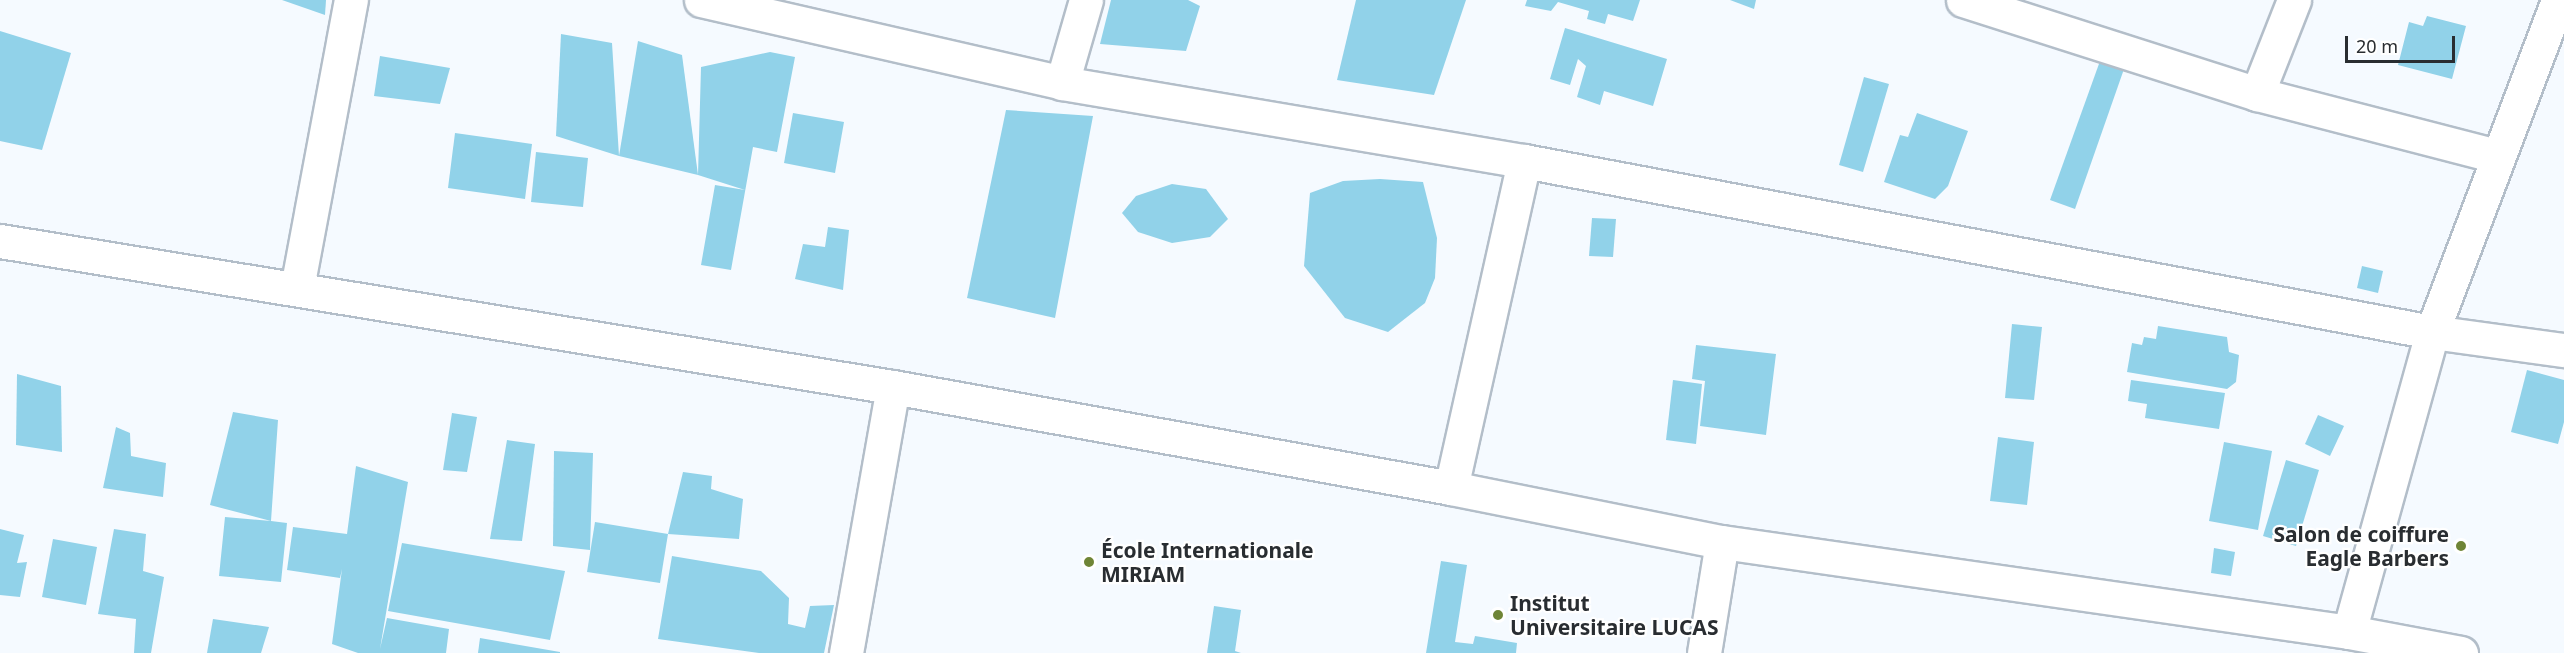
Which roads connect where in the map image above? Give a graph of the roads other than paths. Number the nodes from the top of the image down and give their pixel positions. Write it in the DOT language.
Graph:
graph roads {
  1 [pos="351,0"];
  2 [pos="701,0"];
  3 [pos="1086,0"];
  4 [pos="1963,0"];
  5 [pos="2294,0"];
  6 [pos="2558,0"];
  7 [pos="1062,83"];
  8 [pos="2257,94"];
  9 [pos="2496,156"];
  10 [pos="1524,161"];
  11 [pos="0,241"];
  12 [pos="297,288"];
  13 [pos="2432,332"];
  14 [pos="2564,350"];
  15 [pos="893,387"];
  16 [pos="1451,488"];
  17 [pos="1722,542"];
  18 [pos="2349,632"];
  19 [pos="846,653"];
  20 [pos="1704,653"];
  21 [pos="2462,653"];
  1 -- 12 [label="street"];
  2 -- 7 [label="street"];
  3 -- 7 [label="street"];
  4 -- 8 [label="street"];
  5 -- 8 [label="street"];
  6 -- 9 [label="street"];
  7 -- 10 [label="street"];
  8 -- 9 [label="street"];
  9 -- 13 [label="street"];
  10 -- 13 [label="street"];
  10 -- 16 [label="street"];
  11 -- 12 [label="street"];
  12 -- 15 [label="street"];
  13 -- 14 [label="street"];
  13 -- 18 [label="street"];
  15 -- 16 [label="street"];
  15 -- 19 [label="street"];
  16 -- 17 [label="street"];
  17 -- 18 [label="street"];
  17 -- 20 [label="street"];
  18 -- 21 [label="street"];
}
